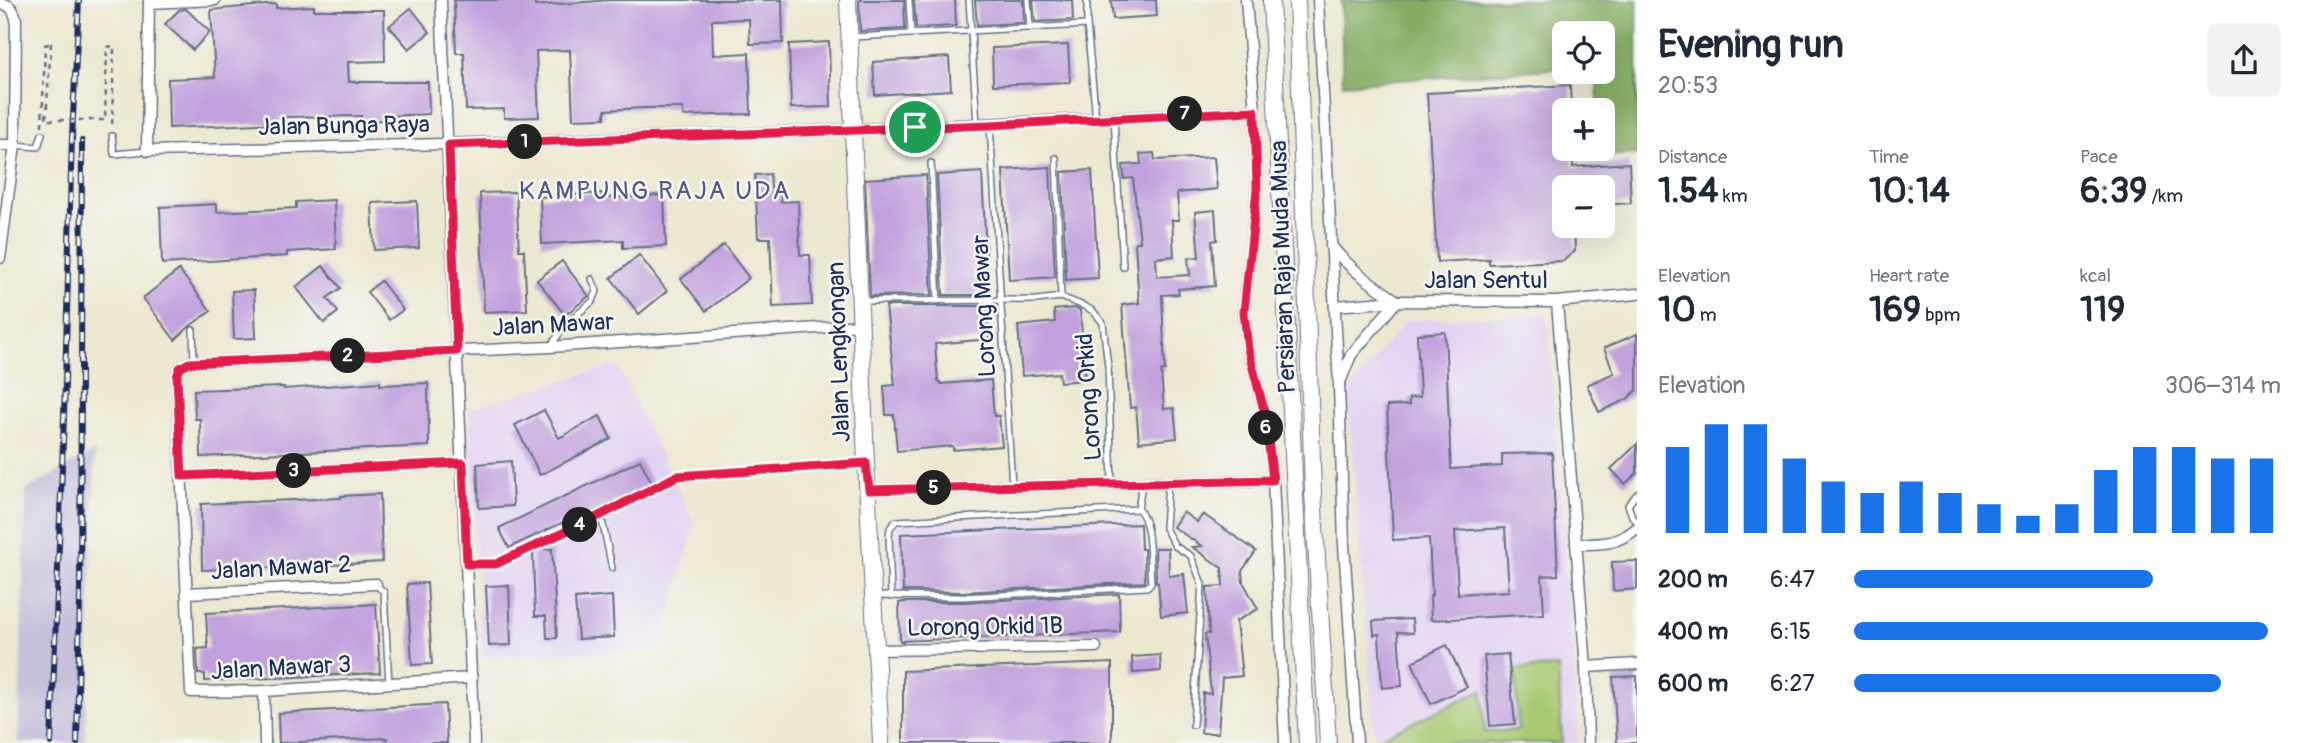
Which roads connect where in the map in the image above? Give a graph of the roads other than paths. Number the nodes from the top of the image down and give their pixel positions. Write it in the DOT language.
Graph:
graph roads {
  1 [pos="215,0"];
  2 [pos="441,0"];
  3 [pos="848,0"];
  4 [pos="909,0"];
  5 [pos="969,0"];
  6 [pos="1028,0"];
  7 [pos="1087,0"];
  8 [pos="1246,0"];
  9 [pos="1271,0"];
  10 [pos="1297,0"];
  11 [pos="149,2"];
  12 [pos="1319,2"];
  13 [pos="0,4"];
  14 [pos="1087,25"];
  15 [pos="1030,28"];
  16 [pos="970,31"];
  17 [pos="911,34"];
  18 [pos="849,37"];
  19 [pos="1255,111"];
  20 [pos="1114,118"];
  21 [pos="1096,119"];
  22 [pos="977,125"];
  23 [pos="990,125"];
  24 [pos="854,128"];
  25 [pos="42,134"];
  26 [pos="112,136"];
  27 [pos="0,145"];
  28 [pos="15,145"];
  29 [pos="449,145"];
  30 [pos="147,151"];
  31 [pos="1056,158"];
  32 [pos="931,163"];
  33 [pos="1331,246"];
  34 [pos="0,258"];
  35 [pos="1123,267"];
  36 [pos="592,279"];
  37 [pos="1637,294"];
  38 [pos="1061,297"];
  39 [pos="1001,300"];
  40 [pos="860,301"];
  41 [pos="938,301"];
  42 [pos="1397,301"];
  43 [pos="1557,302"];
  44 [pos="1335,306"];
  45 [pos="861,325"];
  46 [pos="193,330"];
  47 [pos="550,347"];
  48 [pos="457,351"];
  49 [pos="194,363"];
  50 [pos="1339,385"];
  51 [pos="463,463"];
  52 [pos="866,463"];
  53 [pos="182,476"];
  54 [pos="1273,480"];
  55 [pos="1112,483"];
  56 [pos="1168,483"];
  57 [pos="1142,484"];
  58 [pos="1012,486"];
  59 [pos="869,490"];
  60 [pos="1637,494"];
  61 [pos="1138,509"];
  62 [pos="601,515"];
  63 [pos="1637,522"];
  64 [pos="1637,528"];
  65 [pos="1576,544"];
  66 [pos="467,564"];
  67 [pos="612,568"];
  68 [pos="376,584"];
  69 [pos="187,593"];
  70 [pos="872,596"];
  71 [pos="891,597"];
  72 [pos="1096,647"];
  73 [pos="875,650"];
  74 [pos="1637,664"];
  75 [pos="1586,667"];
  76 [pos="472,678"];
  77 [pos="389,684"];
  78 [pos="264,691"];
  79 [pos="1193,725"];
  80 [pos="265,743"];
  81 [pos="474,743"];
  82 [pos="881,743"];
  83 [pos="1285,743"];
  84 [pos="1307,743"];
  85 [pos="1328,743"];
  86 [pos="1357,743"];
  87 [pos="1588,743"];
  1 -- 11 [label="street"];
  2 -- 29 [label="street"];
  3 -- 18 [label="main road, Jalan Lengkongan"];
  4 -- 17 [label="lane"];
  5 -- 16 [label="lane"];
  6 -- 15 [label="lane"];
  7 -- 14 [label="lane"];
  8 -- 19 [label="street"];
  9 -- 84 [label="main road, Persiaran Raja Muda Musa"];
  10 -- 85 [label="main road, Persiaran Raja Muda Musa"];
  11 -- 30 [label="street"];
  12 -- 33 [label="street"];
  13 -- 28 [label="street"];
  14 -- 15 [label="lane"];
  14 -- 21 [label="lane"];
  15 -- 16 [label="lane"];
  16 -- 17 [label="lane"];
  16 -- 22 [label="lane"];
  17 -- 18 [label="lane"];
  18 -- 24 [label="main road, Jalan Lengkongan"];
  19 -- 20 [label="street, Jalan Bunga Raya"];
  19 -- 54 [label="street"];
  20 -- 21 [label="street, Jalan Bunga Raya"];
  20 -- 35 [label="lane"];
  21 -- 23 [label="street, Jalan Bunga Raya"];
  22 -- 23 [label="street, Jalan Bunga Raya"];
  22 -- 24 [label="street, Jalan Bunga Raya"];
  23 -- 39 [label="lane, Lorong Mawar"];
  24 -- 29 [label="street, Jalan Bunga Raya"];
  24 -- 40 [label="main road, Jalan Lengkongan"];
  25 -- 28 [label="lane"];
  26 -- 30 [label="lane"];
  27 -- 28 [label="street"];
  28 -- 34 [label="street"];
  29 -- 30 [label="street, Jalan Bunga Raya"];
  29 -- 48 [label="street"];
  31 -- 38 [label="lane"];
  32 -- 41 [label="lane"];
  33 -- 42 [label="street"];
  33 -- 44 [label="street"];
  36 -- 47 [label="lane"];
  37 -- 43 [label="street, Jalan Sentul"];
  38 -- 39 [label="lane"];
  38 -- 55 [label="lane, Lorong Orkid"];
  39 -- 41 [label="lane"];
  39 -- 58 [label="lane, Lorong Mawar"];
  40 -- 41 [label="lane"];
  40 -- 45 [label="main road, Jalan Lengkongan"];
  42 -- 43 [label="street, Jalan Sentul"];
  42 -- 44 [label="street, Jalan Sentul"];
  42 -- 50 [label="street"];
  43 -- 65 [label="street"];
  44 -- 50 [label="street"];
  45 -- 47 [label="street, Jalan Mawar"];
  45 -- 52 [label="main road, Jalan Lengkongan"];
  46 -- 49 [label="lane"];
  47 -- 48 [label="street, Jalan Mawar"];
  48 -- 49 [label="street, Jalan Mawar"];
  48 -- 51 [label="street"];
  49 -- 53 [label="street"];
  50 -- 86 [label="street"];
  51 -- 53 [label="street"];
  51 -- 66 [label="street"];
  52 -- 59 [label="main road, Jalan Lengkongan"];
  52 -- 62 [label="lane"];
  53 -- 69 [label="street"];
  54 -- 56 [label="street"];
  54 -- 83 [label="street"];
  55 -- 57 [label="street"];
  55 -- 58 [label="street"];
  56 -- 57 [label="street"];
  56 -- 79 [label="lane"];
  57 -- 61 [label="lane"];
  58 -- 59 [label="street"];
  59 -- 70 [label="main road, Jalan Lengkongan"];
  60 -- 63 [label="lane"];
  61 -- 71 [label="lane"];
  61 -- 71 [label="lane"];
  62 -- 66 [label="lane"];
  62 -- 67 [label="lane"];
  64 -- 65 [label="street"];
  65 -- 75 [label="street"];
  66 -- 76 [label="street"];
  68 -- 69 [label="street, Jalan Mawar 2"];
  68 -- 77 [label="lane"];
  69 -- 78 [label="street, Jalan Mawar 3"];
  70 -- 71 [label="lane"];
  70 -- 73 [label="main road, Jalan Lengkongan"];
  72 -- 73 [label="street, Lorong Orkid 1B"];
  73 -- 82 [label="main road, Jalan Lengkongan"];
  74 -- 75 [label="street"];
  75 -- 87 [label="street"];
  76 -- 77 [label="street, Jalan Mawar 3"];
  76 -- 81 [label="street"];
  77 -- 78 [label="street, Jalan Mawar 3"];
  78 -- 80 [label="street"];
}
